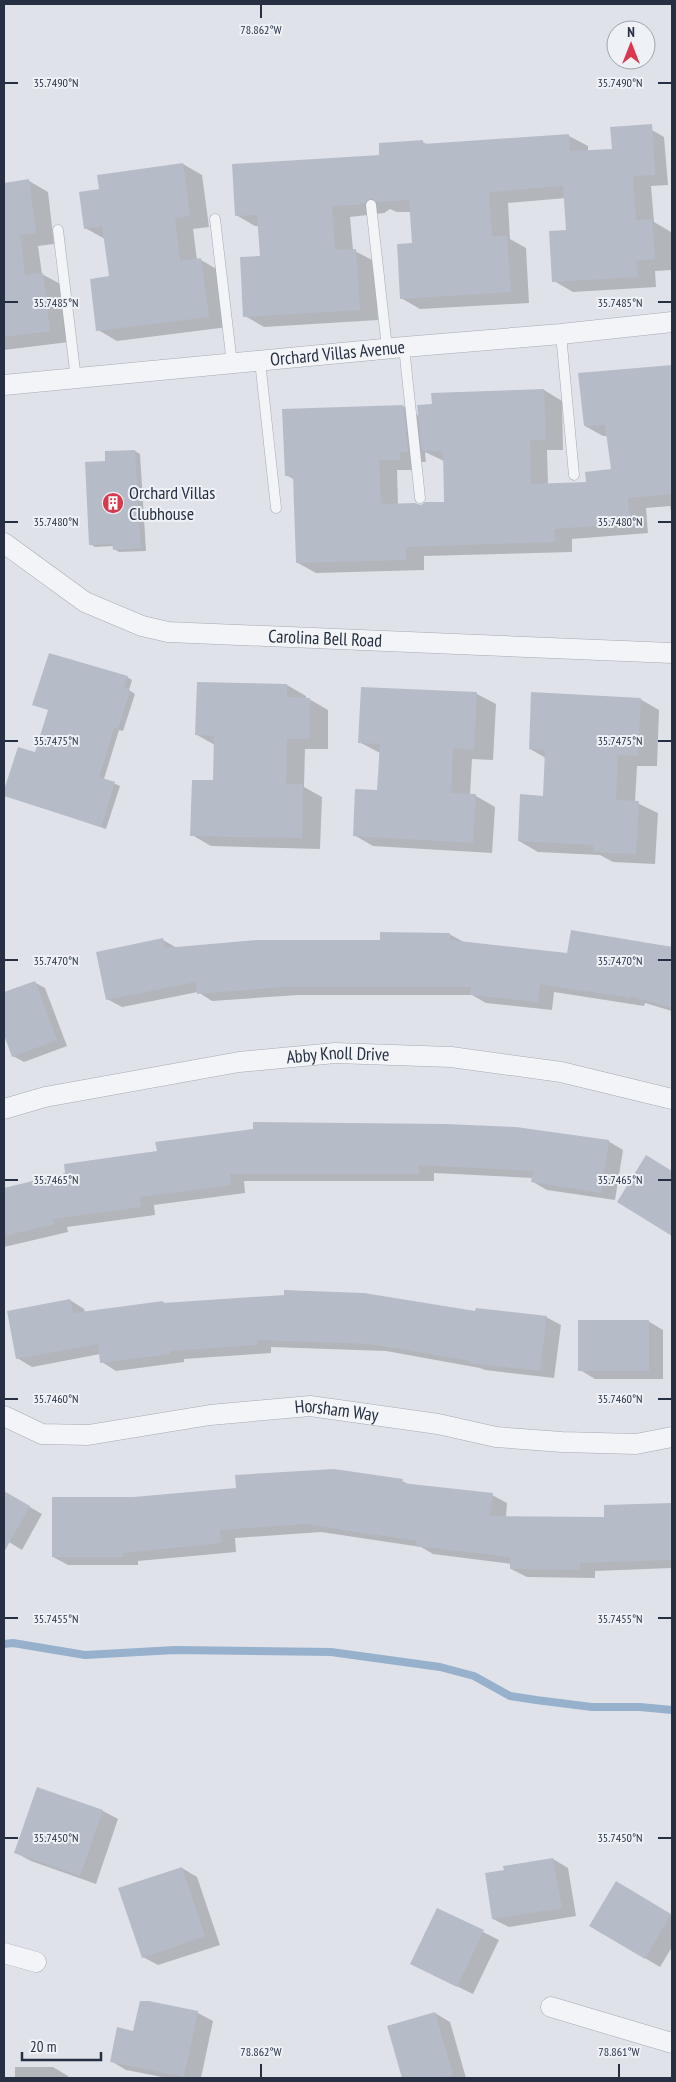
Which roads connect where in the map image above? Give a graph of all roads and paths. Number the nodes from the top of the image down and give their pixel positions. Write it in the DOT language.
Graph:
graph roads {
  1 [pos="371,205"];
  2 [pos="215,219"];
  3 [pos="58,230"];
  4 [pos="672,322"];
  5 [pos="561,334"];
  6 [pos="396,348"];
  7 [pos="260,362"];
  8 [pos="232,364"];
  9 [pos="76,379"];
  10 [pos="4,385"];
  11 [pos="574,475"];
  12 [pos="420,498"];
  13 [pos="276,508"];
  14 [pos="4,543"];
  15 [pos="672,653"];
  16 [pos="672,1099"];
  17 [pos="4,1109"];
  18 [pos="4,1416"];
  19 [pos="672,1437"];
  20 [pos="4,1953"];
  21 [pos="36,1962"];
  22 [pos="551,2007"];
  23 [pos="672,2043"];
  1 -- 6 [label="lane"];
  2 -- 8 [label="lane"];
  3 -- 9 [label="lane"];
  4 -- 5 [label="street, Orchard Villas Avenue"];
  5 -- 6 [label="street, Orchard Villas Avenue"];
  5 -- 11 [label="lane"];
  6 -- 7 [label="street, Orchard Villas Avenue"];
  6 -- 12 [label="lane"];
  7 -- 8 [label="street, Orchard Villas Avenue"];
  7 -- 13 [label="lane"];
  8 -- 9 [label="street, Orchard Villas Avenue"];
  9 -- 10 [label="street, Orchard Villas Avenue"];
  14 -- 15 [label="street, Carolina Bell Road"];
  16 -- 17 [label="street, Abby Knoll Drive"];
  18 -- 19 [label="street, Horsham Way"];
  20 -- 21 [label="street"];
  22 -- 23 [label="street"];
}
